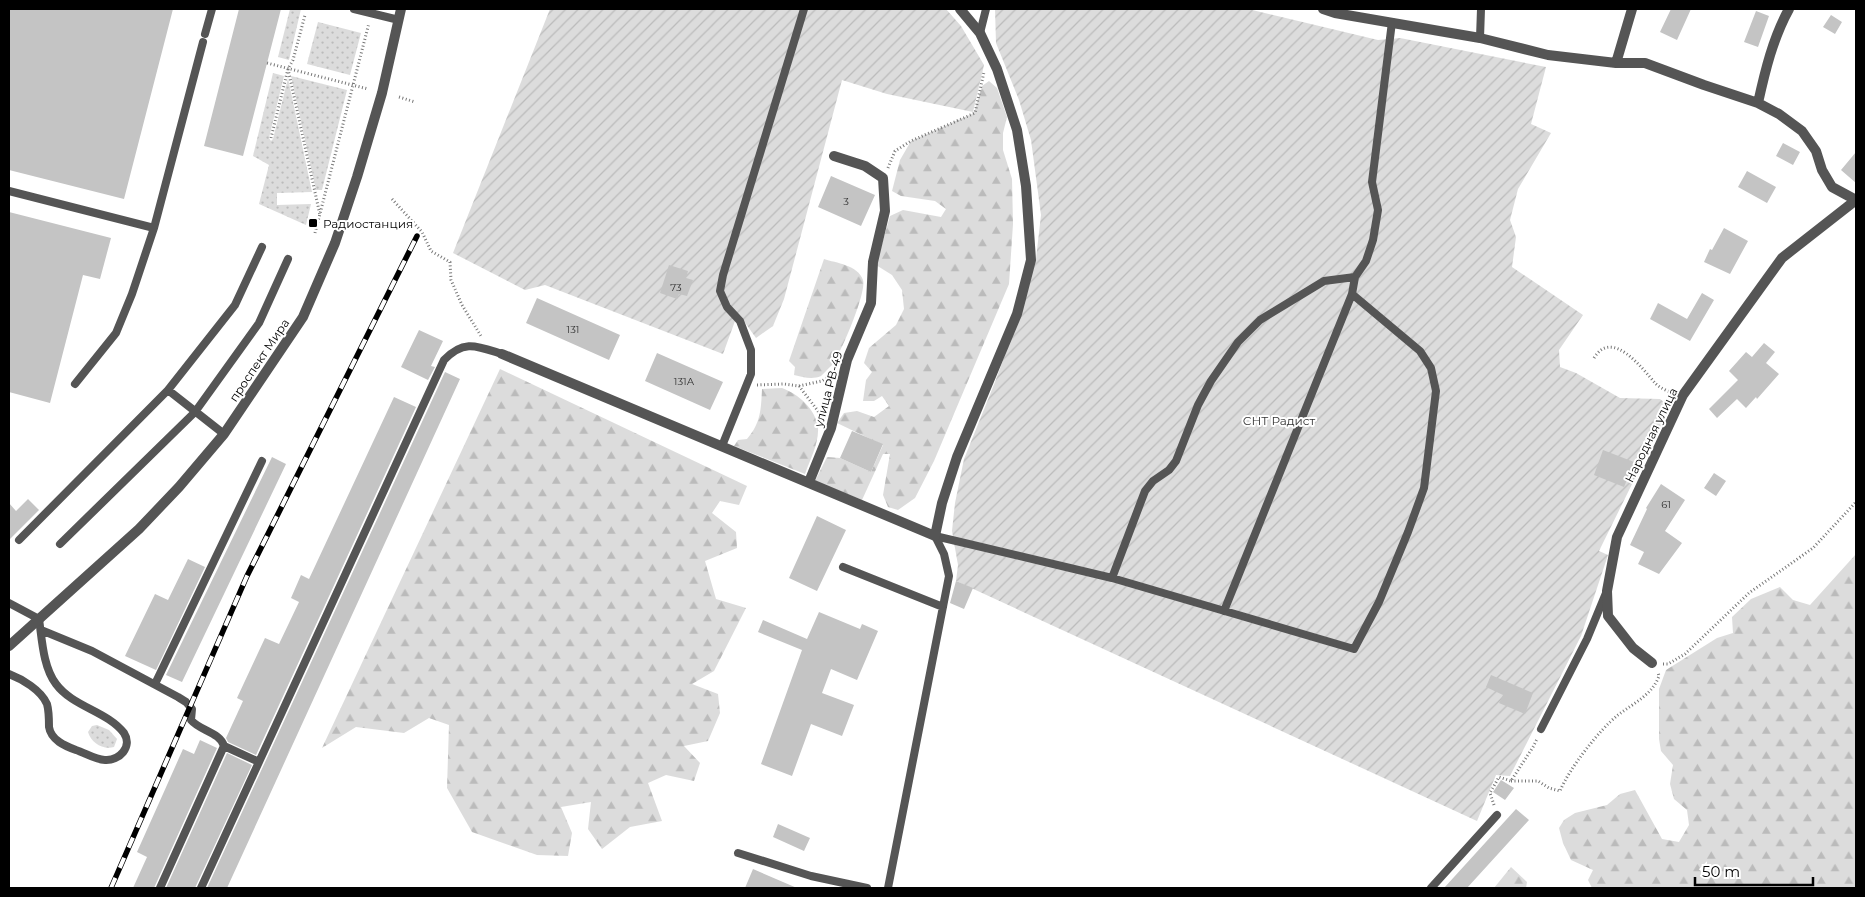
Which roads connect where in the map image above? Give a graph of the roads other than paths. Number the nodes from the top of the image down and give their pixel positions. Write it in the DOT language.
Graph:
graph roads {
  1 [pos="212,9"];
  2 [pos="354,9"];
  3 [pos="402,9"];
  4 [pos="804,9"];
  5 [pos="960,9"];
  6 [pos="986,9"];
  7 [pos="1324,9"];
  8 [pos="1481,9"];
  9 [pos="1632,9"];
  10 [pos="1788,9"];
  11 [pos="1335,11"];
  12 [pos="399,20"];
  13 [pos="1392,22"];
  14 [pos="980,33"];
  15 [pos="1480,38"];
  16 [pos="1616,63"];
  17 [pos="1758,103"];
  18 [pos="834,156"];
  19 [pos="9,191"];
  20 [pos="1856,200"];
  21 [pos="154,228"];
  22 [pos="262,247"];
  23 [pos="288,259"];
  24 [pos="1355,277"];
  25 [pos="1352,294"];
  26 [pos="502,354"];
  27 [pos="75,384"];
  28 [pos="168,390"];
  29 [pos="195,412"];
  30 [pos="224,434"];
  31 [pos="722,446"];
  32 [pos="262,461"];
  33 [pos="809,482"];
  34 [pos="935,536"];
  35 [pos="19,540"];
  36 [pos="60,544"];
  37 [pos="843,567"];
  38 [pos="1112,578"];
  39 [pos="1607,591"];
  40 [pos="9,603"];
  41 [pos="943,607"];
  42 [pos="1224,611"];
  43 [pos="39,618"];
  44 [pos="41,630"];
  45 [pos="9,646"];
  46 [pos="1652,664"];
  47 [pos="9,674"];
  48 [pos="155,684"];
  49 [pos="1541,729"];
  50 [pos="224,746"];
  51 [pos="259,762"];
  52 [pos="1497,815"];
  53 [pos="738,853"];
  54 [pos="160,888"];
  55 [pos="201,888"];
  56 [pos="867,888"];
  57 [pos="888,888"];
  58 [pos="1431,888"];
  1 -- 21 [label="lane"];
  2 -- 12 [label="lane"];
  3 -- 12 [label="street, проспект Мира"];
  4 -- 31 [label="lane"];
  5 -- 14 [label="street"];
  6 -- 14 [label="lane"];
  7 -- 11 [label="street"];
  8 -- 15 [label="lane"];
  9 -- 16 [label="street"];
  10 -- 17 [label="street"];
  11 -- 13 [label="street"];
  12 -- 30 [label="street, проспект Мира"];
  13 -- 15 [label="street"];
  13 -- 24 [label="lane"];
  14 -- 34 [label="street"];
  15 -- 16 [label="street"];
  16 -- 17 [label="street"];
  17 -- 20 [label="street"];
  18 -- 33 [label="street, улица РВ-49"];
  19 -- 21 [label="lane"];
  20 -- 39 [label="street, Народная улица"];
  21 -- 27 [label="lane"];
  22 -- 28 [label="lane"];
  23 -- 29 [label="lane"];
  24 -- 25 [label="lane"];
  24 -- 38 [label="lane"];
  25 -- 42 [label="lane"];
  25 -- 42 [label="lane"];
  26 -- 31 [label="street"];
  26 -- 51 [label="lane"];
  28 -- 29 [label="lane"];
  28 -- 35 [label="lane"];
  29 -- 30 [label="lane"];
  29 -- 36 [label="lane"];
  30 -- 43 [label="street, проспект Мира"];
  31 -- 33 [label="street"];
  32 -- 48 [label="lane"];
  33 -- 34 [label="street"];
  34 -- 38 [label="lane"];
  34 -- 41 [label="lane"];
  37 -- 41 [label="lane"];
  38 -- 42 [label="lane"];
  39 -- 46 [label="street, Народная улица"];
  39 -- 49 [label="lane"];
  40 -- 43 [label="lane"];
  41 -- 57 [label="lane"];
  43 -- 44 [label="lane"];
  43 -- 45 [label="street, проспект Мира"];
  44 -- 47 [label="lane"];
  44 -- 48 [label="lane"];
  48 -- 50 [label="lane"];
  50 -- 51 [label="lane"];
  50 -- 54 [label="lane"];
  51 -- 55 [label="lane"];
  52 -- 58 [label="lane"];
  53 -- 56 [label="lane"];
}
